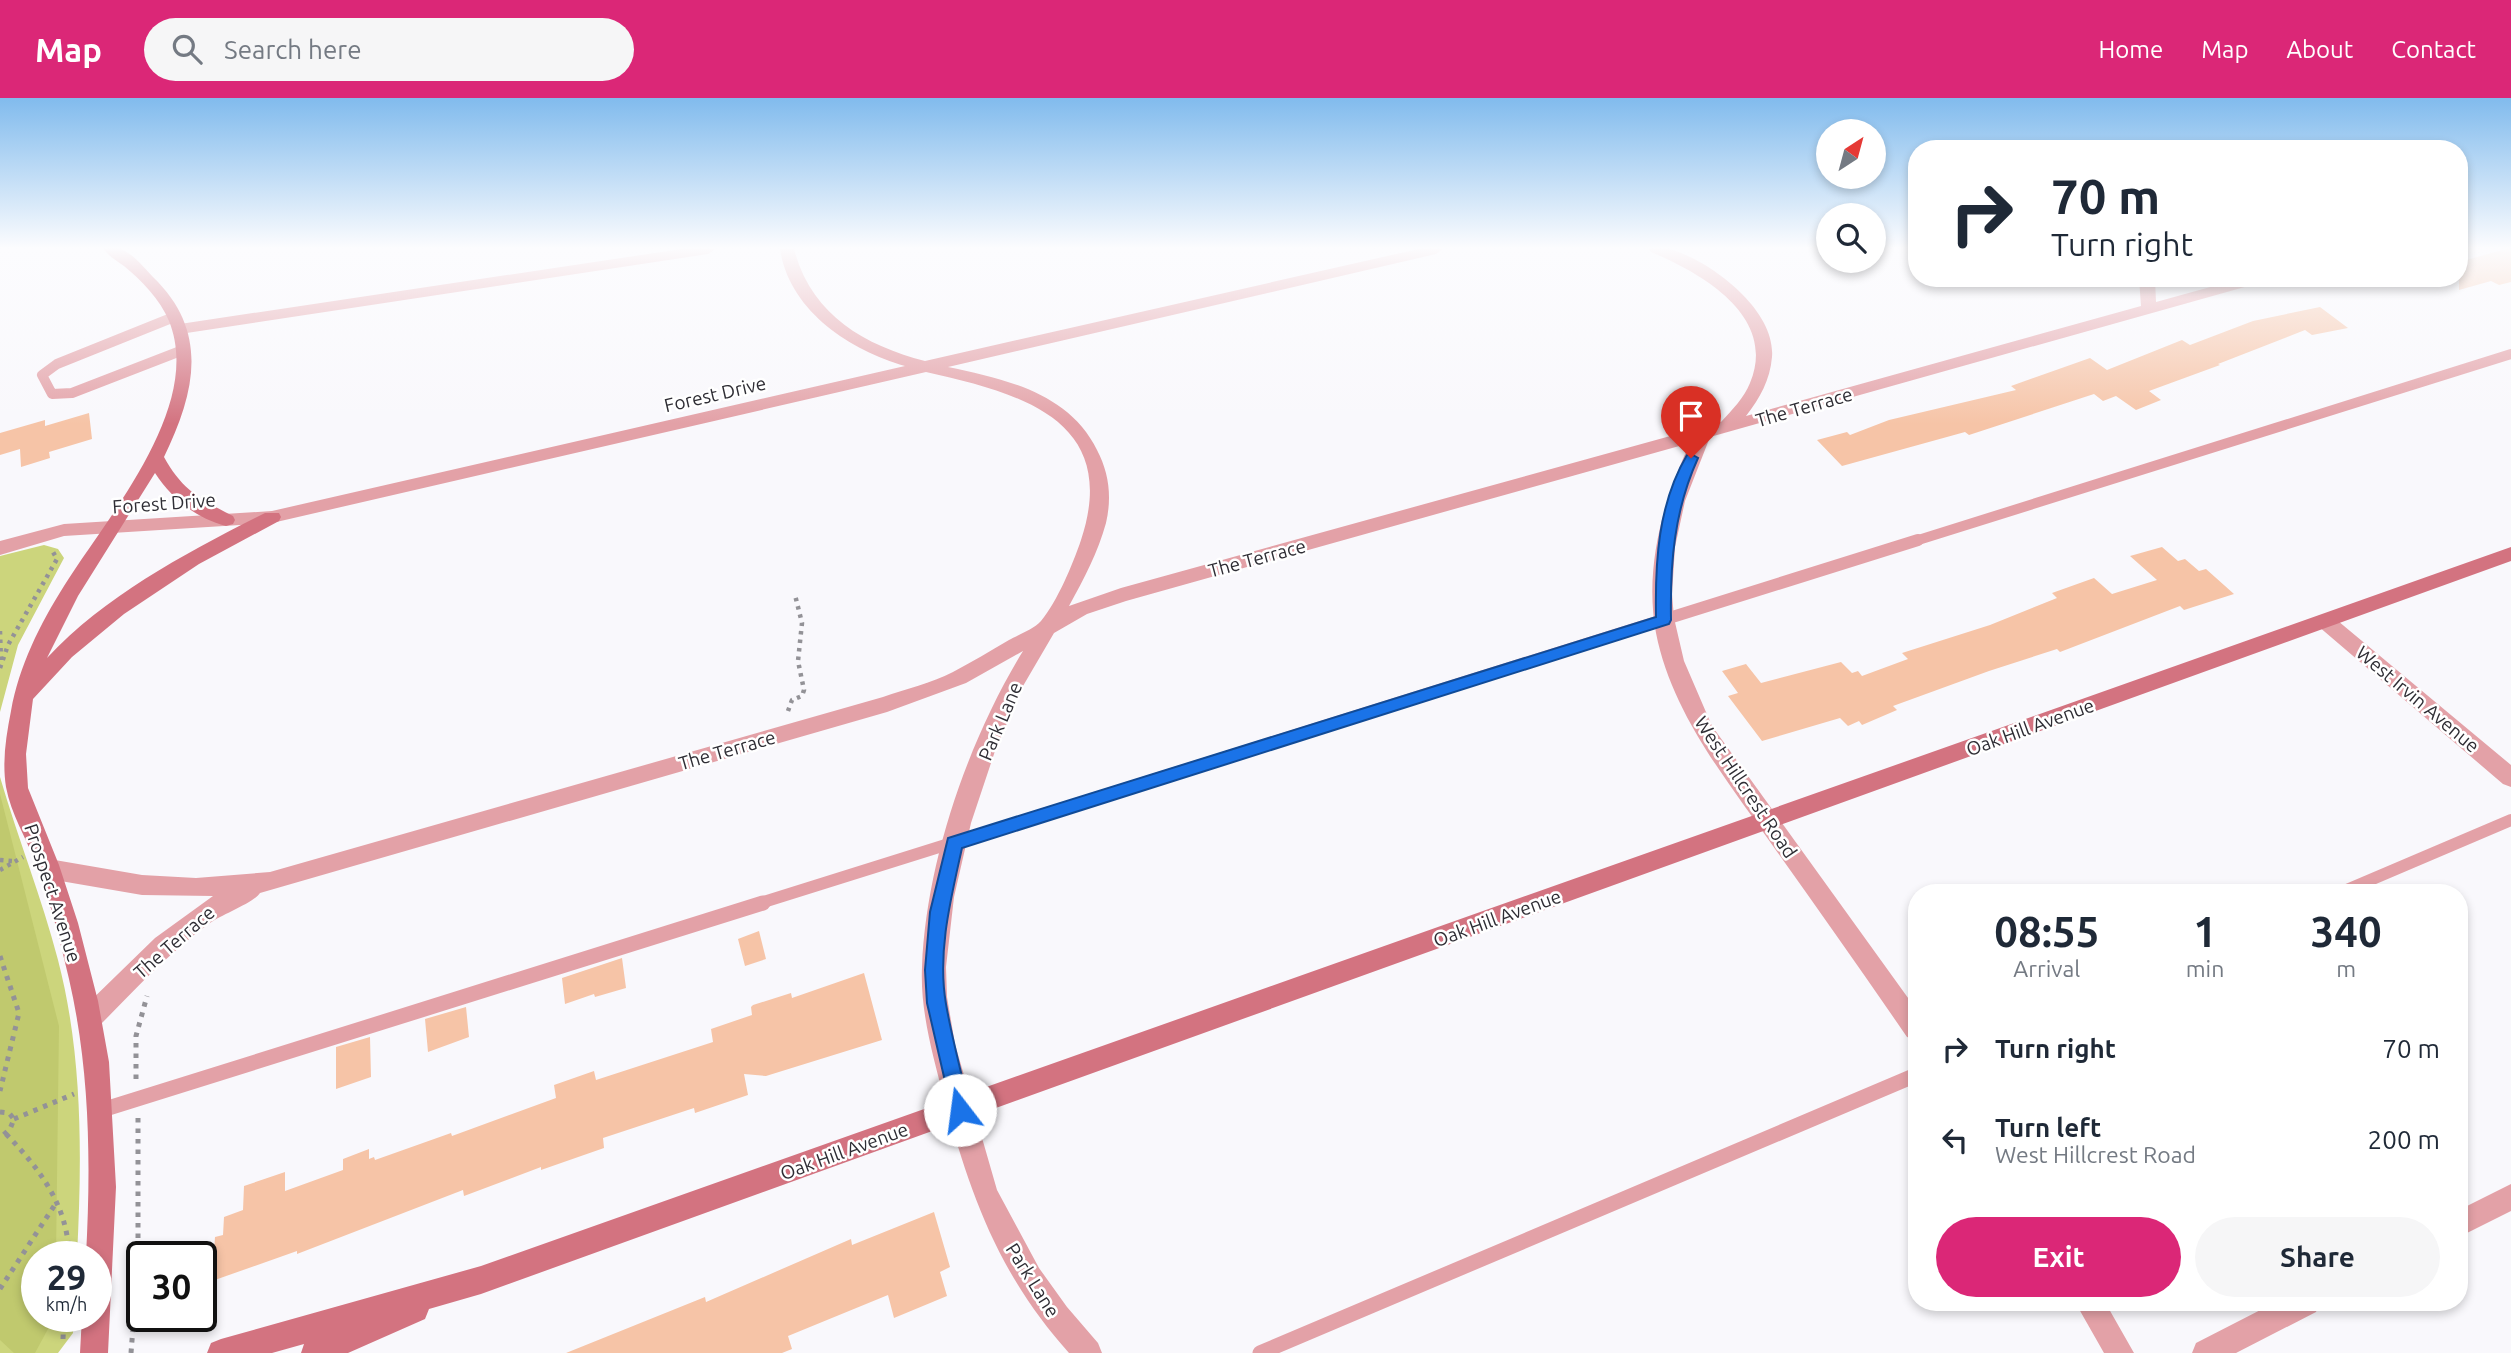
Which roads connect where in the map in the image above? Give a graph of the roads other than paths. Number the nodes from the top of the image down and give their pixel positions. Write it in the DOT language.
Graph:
graph roads {
  1 [pos="165,308"];
  2 [pos="335,308"];
  3 [pos="818,308"];
  4 [pos="1183,308"];
  5 [pos="1746,308"];
  6 [pos="2154,308"];
  7 [pos="2149,309"];
  8 [pos="179,332"];
  9 [pos="2511,354"];
  10 [pos="931,366"];
  11 [pos="1726,428"];
  12 [pos="1702,435"];
  13 [pos="156,457"];
  14 [pos="272,517"];
  15 [pos="226,520"];
  16 [pos="111,528"];
  17 [pos="0,548"];
  18 [pos="2511,554"];
  19 [pos="1664,620"];
  20 [pos="2325,621"];
  21 [pos="1045,629"];
  22 [pos="24,697"];
  23 [pos="2511,778"];
  24 [pos="2511,820"];
  25 [pos="1768,822"];
  26 [pos="954,843"];
  27 [pos="49,869"];
  28 [pos="270,882"];
  29 [pos="2361,884"];
  30 [pos="1908,1018"];
  31 [pos="89,1019"];
  32 [pos="1908,1078"];
  33 [pos="102,1110"];
  34 [pos="960,1110"];
  35 [pos="2511,1197"];
  36 [pos="2468,1219"];
  37 [pos="481,1280"];
  38 [pos="2094,1311"];
  39 [pos="2288,1311"];
  40 [pos="94,1353"];
  41 [pos="221,1353"];
  42 [pos="315,1353"];
  43 [pos="1088,1353"];
  44 [pos="1260,1353"];
  45 [pos="2120,1353"];
  46 [pos="2206,1353"];
  1 -- 8 [label="street"];
  2 -- 8 [label="street"];
  3 -- 10 [label="street, Park Lane"];
  4 -- 10 [label="street, Forest Drive"];
  5 -- 11 [label="street"];
  6 -- 7 [label="street, The Terrace"];
  7 -- 11 [label="street, The Terrace"];
  8 -- 8 [label="lane"];
  8 -- 13 [label="street, Prospect Avenue"];
  9 -- 19 [label="lane"];
  10 -- 14 [label="street, Forest Drive"];
  10 -- 21 [label="street, Park Lane"];
  11 -- 12 [label="street, The Terrace"];
  12 -- 19 [label="street, West Hillcrest Road"];
  12 -- 21 [label="street, The Terrace"];
  13 -- 15 [label="street"];
  13 -- 16 [label="street, Prospect Avenue"];
  14 -- 15 [label="street, Forest Drive"];
  14 -- 22 [label="street"];
  15 -- 16 [label="street, Forest Drive"];
  16 -- 17 [label="street, Forest Drive"];
  16 -- 22 [label="street, Prospect Avenue"];
  18 -- 20 [label="street, Oak Hill Avenue"];
  19 -- 25 [label="street, West Hillcrest Road"];
  19 -- 26 [label="lane"];
  20 -- 23 [label="street, West Irvin Avenue"];
  20 -- 25 [label="street, Oak Hill Avenue"];
  21 -- 26 [label="street, Park Lane"];
  21 -- 28 [label="street, The Terrace"];
  22 -- 27 [label="street, Prospect Avenue"];
  24 -- 29 [label="lane"];
  25 -- 30 [label="street, West Hillcrest Road"];
  25 -- 34 [label="street, Oak Hill Avenue"];
  26 -- 33 [label="lane"];
  26 -- 34 [label="street, Park Lane"];
  27 -- 28 [label="street, The Terrace"];
  27 -- 31 [label="street, Prospect Avenue"];
  28 -- 31 [label="street, The Terrace"];
  31 -- 33 [label="street, Prospect Avenue"];
  32 -- 44 [label="lane"];
  33 -- 40 [label="street, Prospect Avenue"];
  34 -- 37 [label="street, Oak Hill Avenue"];
  34 -- 43 [label="street, Park Lane"];
  35 -- 36 [label="street"];
  37 -- 41 [label="street, Oak Hill Avenue"];
  37 -- 42 [label="street, Oak Hill Avenue"];
  38 -- 45 [label="street"];
  39 -- 46 [label="street"];
}
